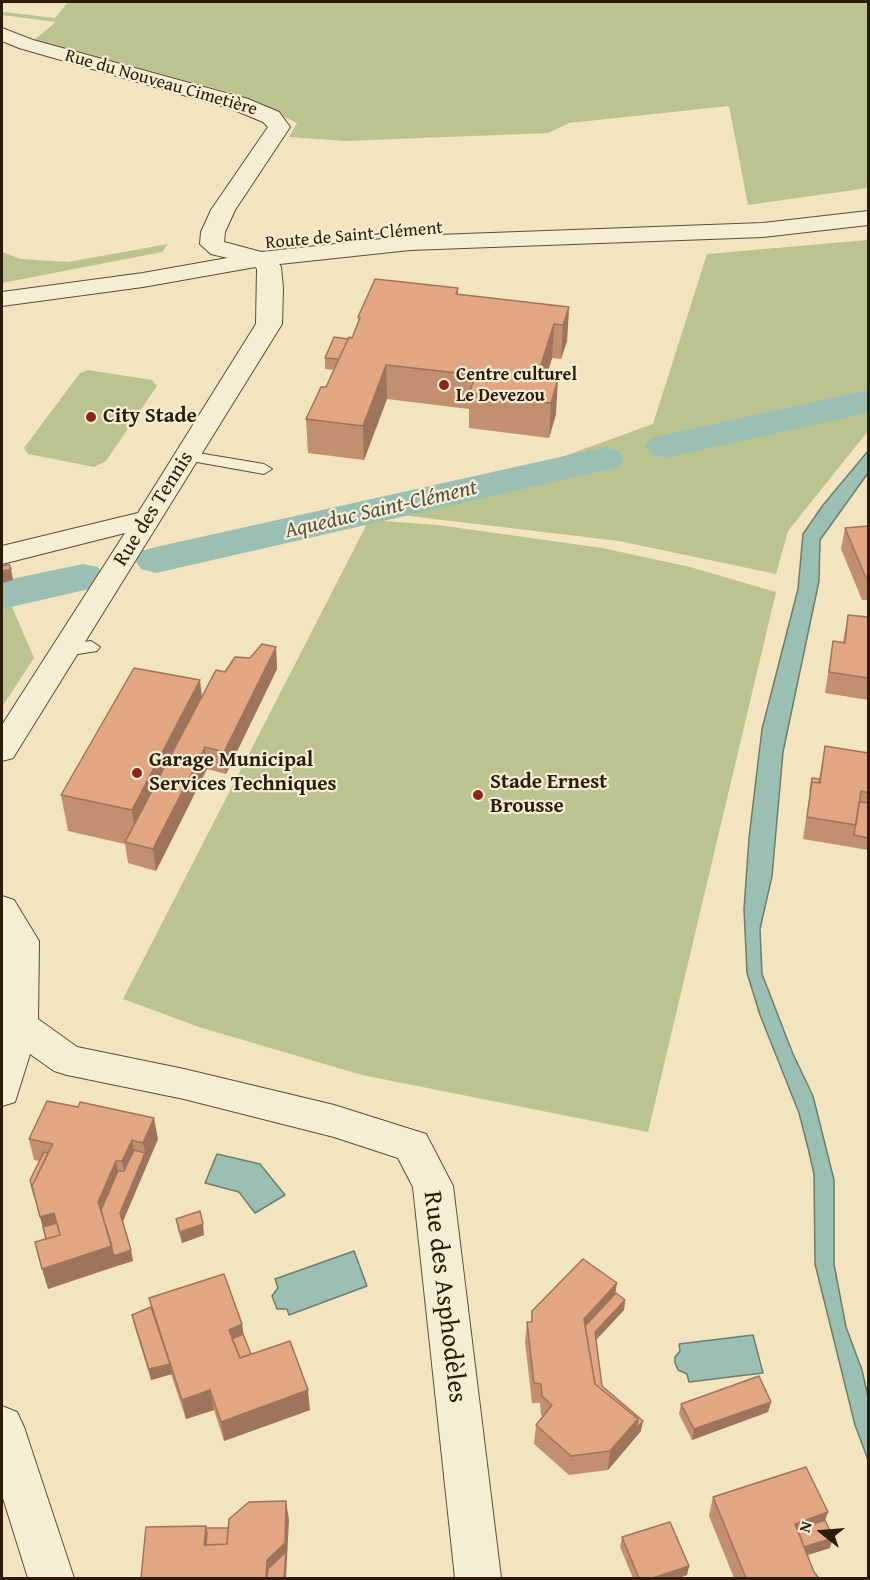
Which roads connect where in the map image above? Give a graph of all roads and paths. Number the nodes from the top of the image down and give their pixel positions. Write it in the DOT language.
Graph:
graph roads {
  1 [pos="2,34"];
  2 [pos="868,218"];
  3 [pos="711,231"];
  4 [pos="219,249"];
  5 [pos="261,259"];
  6 [pos="2,298"];
  7 [pos="186,456"];
  8 [pos="264,469"];
  9 [pos="148,519"];
  10 [pos="2,555"];
  11 [pos="2,750"];
  12 [pos="2,909"];
  13 [pos="19,1026"];
  14 [pos="2,1091"];
  15 [pos="2,1427"];
  16 [pos="51,1578"];
  17 [pos="478,1578"];
  1 -- 4 [label="street, Rue du Nouveau Cimetière"];
  2 -- 3 [label="street, Route de Saint-Clément"];
  3 -- 4 [label="street, Route de Saint-Clément"];
  3 -- 5 [label="street, Route de Saint-Clément"];
  4 -- 5 [label="street"];
  4 -- 6 [label="street, Route de Saint-Clément"];
  5 -- 6 [label="street, Route de Saint-Clément"];
  5 -- 7 [label="street, Rue des Tennis"];
  7 -- 8 [label="lane"];
  7 -- 9 [label="street, Rue des Tennis"];
  9 -- 10 [label="street"];
  9 -- 11 [label="street, Rue des Tennis"];
  12 -- 13 [label="street"];
  13 -- 14 [label="street"];
  13 -- 17 [label="street, Rue des Asphodèles"];
  15 -- 16 [label="street"];
}
